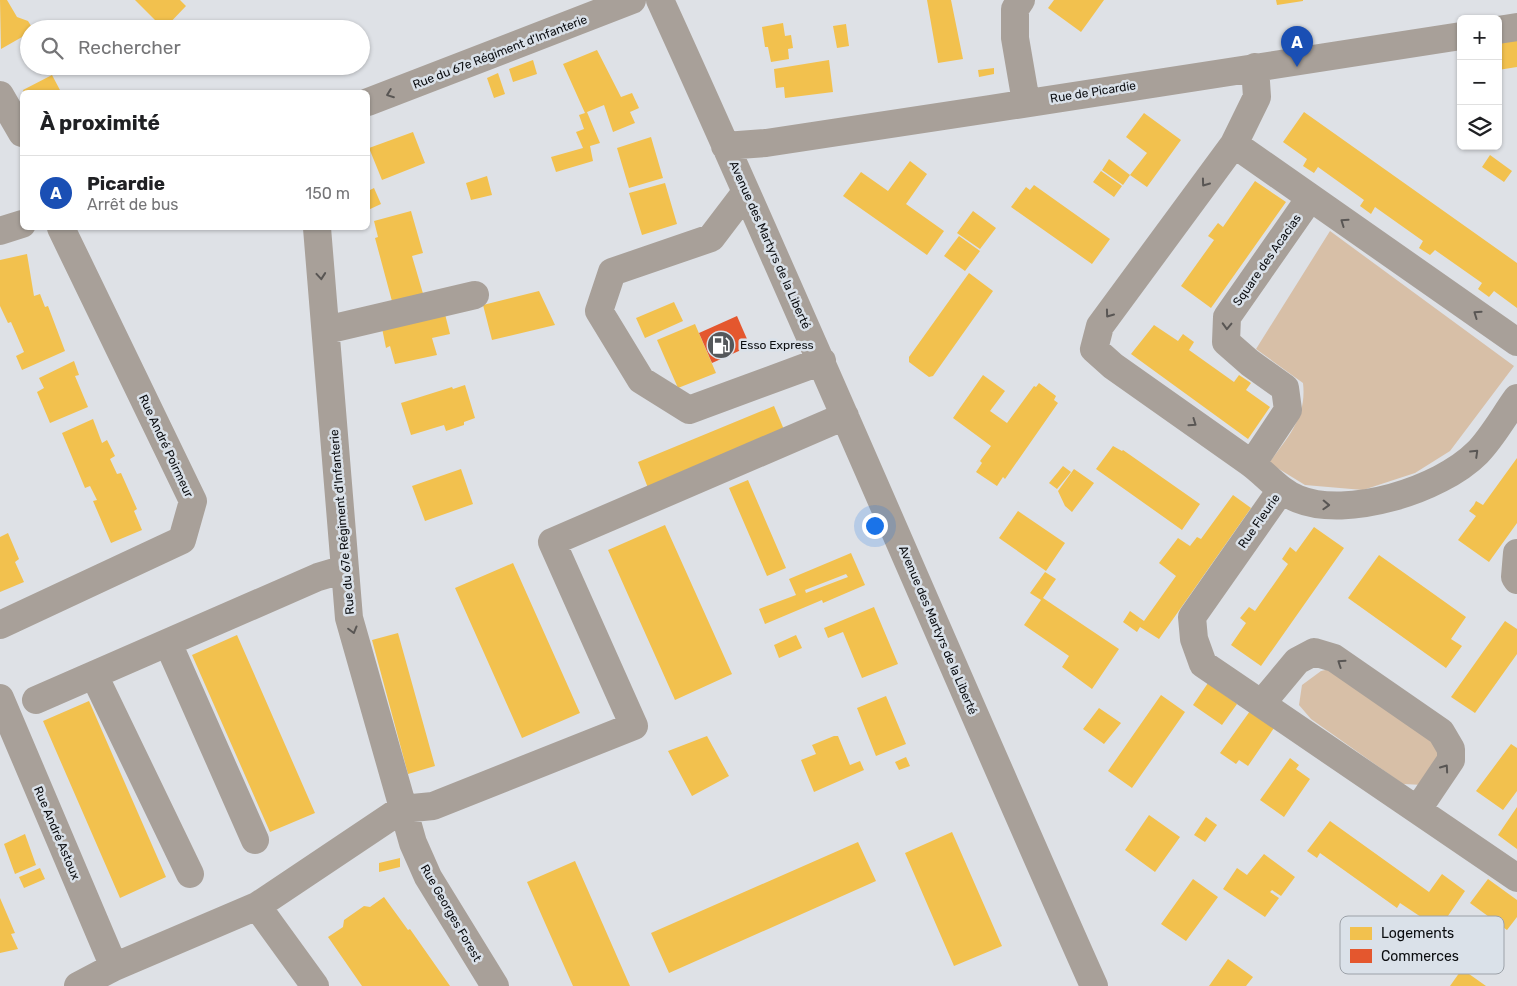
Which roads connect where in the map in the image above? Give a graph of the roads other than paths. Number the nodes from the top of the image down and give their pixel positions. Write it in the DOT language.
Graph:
graph roads {
  1 [pos="632,0"];
  2 [pos="660,0"];
  3 [pos="1021,0"];
  4 [pos="1517,28"];
  5 [pos="1502,30"];
  6 [pos="1457,37"];
  7 [pos="1254,66"];
  8 [pos="0,96"];
  9 [pos="370,101"];
  10 [pos="1026,102"];
  11 [pos="20,130"];
  12 [pos="1234,144"];
  13 [pos="725,146"];
  14 [pos="746,192"];
  15 [pos="1310,198"];
  16 [pos="20,225"];
  17 [pos="62,230"];
  18 [pos="317,230"];
  19 [pos="0,231"];
  20 [pos="474,295"];
  21 [pos="326,330"];
  22 [pos="1517,342"];
  23 [pos="822,361"];
  24 [pos="1517,398"];
  25 [pos="846,416"];
  26 [pos="1252,464"];
  27 [pos="1281,490"];
  28 [pos="1517,553"];
  29 [pos="345,569"];
  30 [pos="1517,580"];
  31 [pos="0,625"];
  32 [pos="168,643"];
  33 [pos="94,675"];
  34 [pos="0,698"];
  35 [pos="36,700"];
  36 [pos="1262,703"];
  37 [pos="1418,808"];
  38 [pos="402,809"];
  39 [pos="255,840"];
  40 [pos="190,874"];
  41 [pos="1517,878"];
  42 [pos="257,906"];
  43 [pos="114,967"];
  44 [pos="78,986"];
  45 [pos="315,986"];
  46 [pos="495,986"];
  47 [pos="1094,986"];
  1 -- 9 [label="street, Rue du 67e Régiment d'Infanterie, one-way"];
  2 -- 13 [label="street, Avenue des Martyrs de la Liberté"];
  3 -- 10 [label="street"];
  4 -- 5 [label="street"];
  6 -- 7 [label="street, Rue de Picardie"];
  7 -- 10 [label="street, Rue de Picardie"];
  7 -- 12 [label="street, Rue Fleurie"];
  8 -- 11 [label="street"];
  10 -- 13 [label="street, Rue de Picardie"];
  12 -- 15 [label="street"];
  12 -- 26 [label="street, Rue Fleurie, one-way"];
  13 -- 14 [label="street, Avenue des Martyrs de la Liberté"];
  14 -- 23 [label="street, Avenue des Martyrs de la Liberté"];
  14 -- 23 [label="street"];
  22 -- 15 [label="street, one-way"];
  15 -- 26 [label="street, Square des Acacias, one-way"];
  16 -- 19 [label="street"];
  17 -- 31 [label="street, Rue André Poirmeur"];
  18 -- 21 [label="street, Rue du 67e Régiment d'Infanterie, one-way"];
  20 -- 21 [label="street"];
  21 -- 29 [label="street, Rue du 67e Régiment d'Infanterie"];
  23 -- 25 [label="street, Avenue des Martyrs de la Liberté"];
  27 -- 24 [label="street, one-way"];
  25 -- 38 [label="street"];
  25 -- 47 [label="street, Avenue des Martyrs de la Liberté"];
  26 -- 27 [label="street, Rue Fleurie"];
  27 -- 36 [label="street, Rue Fleurie"];
  28 -- 30 [label="street"];
  29 -- 32 [label="street"];
  29 -- 38 [label="street, Rue du 67e Régiment d'Infanterie, one-way"];
  32 -- 33 [label="street"];
  32 -- 39 [label="street"];
  33 -- 35 [label="street"];
  33 -- 40 [label="street"];
  34 -- 43 [label="street, Rue André Astoux"];
  36 -- 37 [label="street, Rue Fleurie"];
  37 -- 36 [label="street, one-way"];
  37 -- 41 [label="street, Rue Fleurie"];
  38 -- 42 [label="street"];
  38 -- 46 [label="street, Rue Georges Forest"];
  42 -- 43 [label="street"];
  42 -- 45 [label="street"];
  43 -- 44 [label="street"];
}
